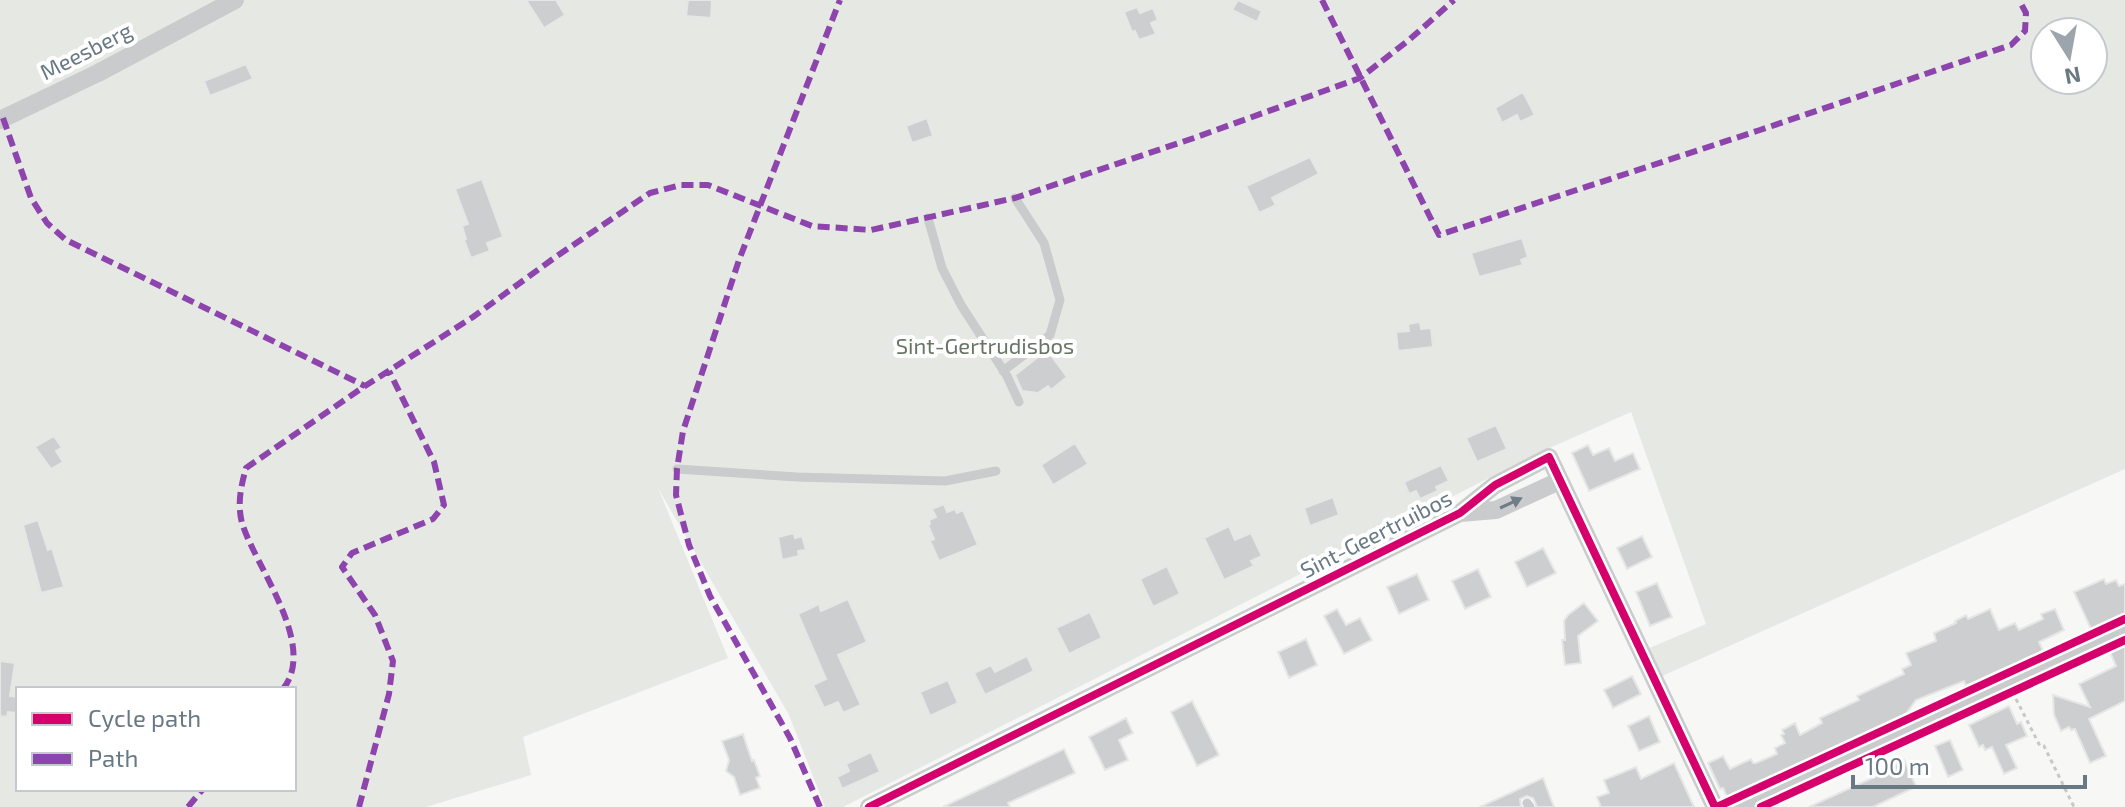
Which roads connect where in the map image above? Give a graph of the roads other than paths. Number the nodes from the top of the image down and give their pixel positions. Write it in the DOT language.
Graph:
graph roads {
  1 [pos="235,0"];
  2 [pos="0,120"];
  3 [pos="1015,198"];
  4 [pos="928,218"];
  5 [pos="1003,371"];
  6 [pos="1019,402"];
  7 [pos="677,469"];
  8 [pos="996,471"];
  9 [pos="1559,481"];
  10 [pos="1460,513"];
  11 [pos="2125,628"];
  12 [pos="869,807"];
  13 [pos="1715,807"];
  14 [pos="1740,807"];
  1 -- 2 [label="street, Meesberg"];
  3 -- 5 [label="lane"];
  4 -- 5 [label="lane"];
  5 -- 6 [label="lane"];
  7 -- 8 [label="lane"];
  10 -- 9 [label="street, Sint-Geertruibos, one-way"];
  9 -- 10 [label="street, Sint-Geertruibos"];
  9 -- 13 [label="street, Sint-Geertruibos"];
  10 -- 12 [label="street, Sint-Geertruibos"];
  11 -- 14 [label="street"];
}
